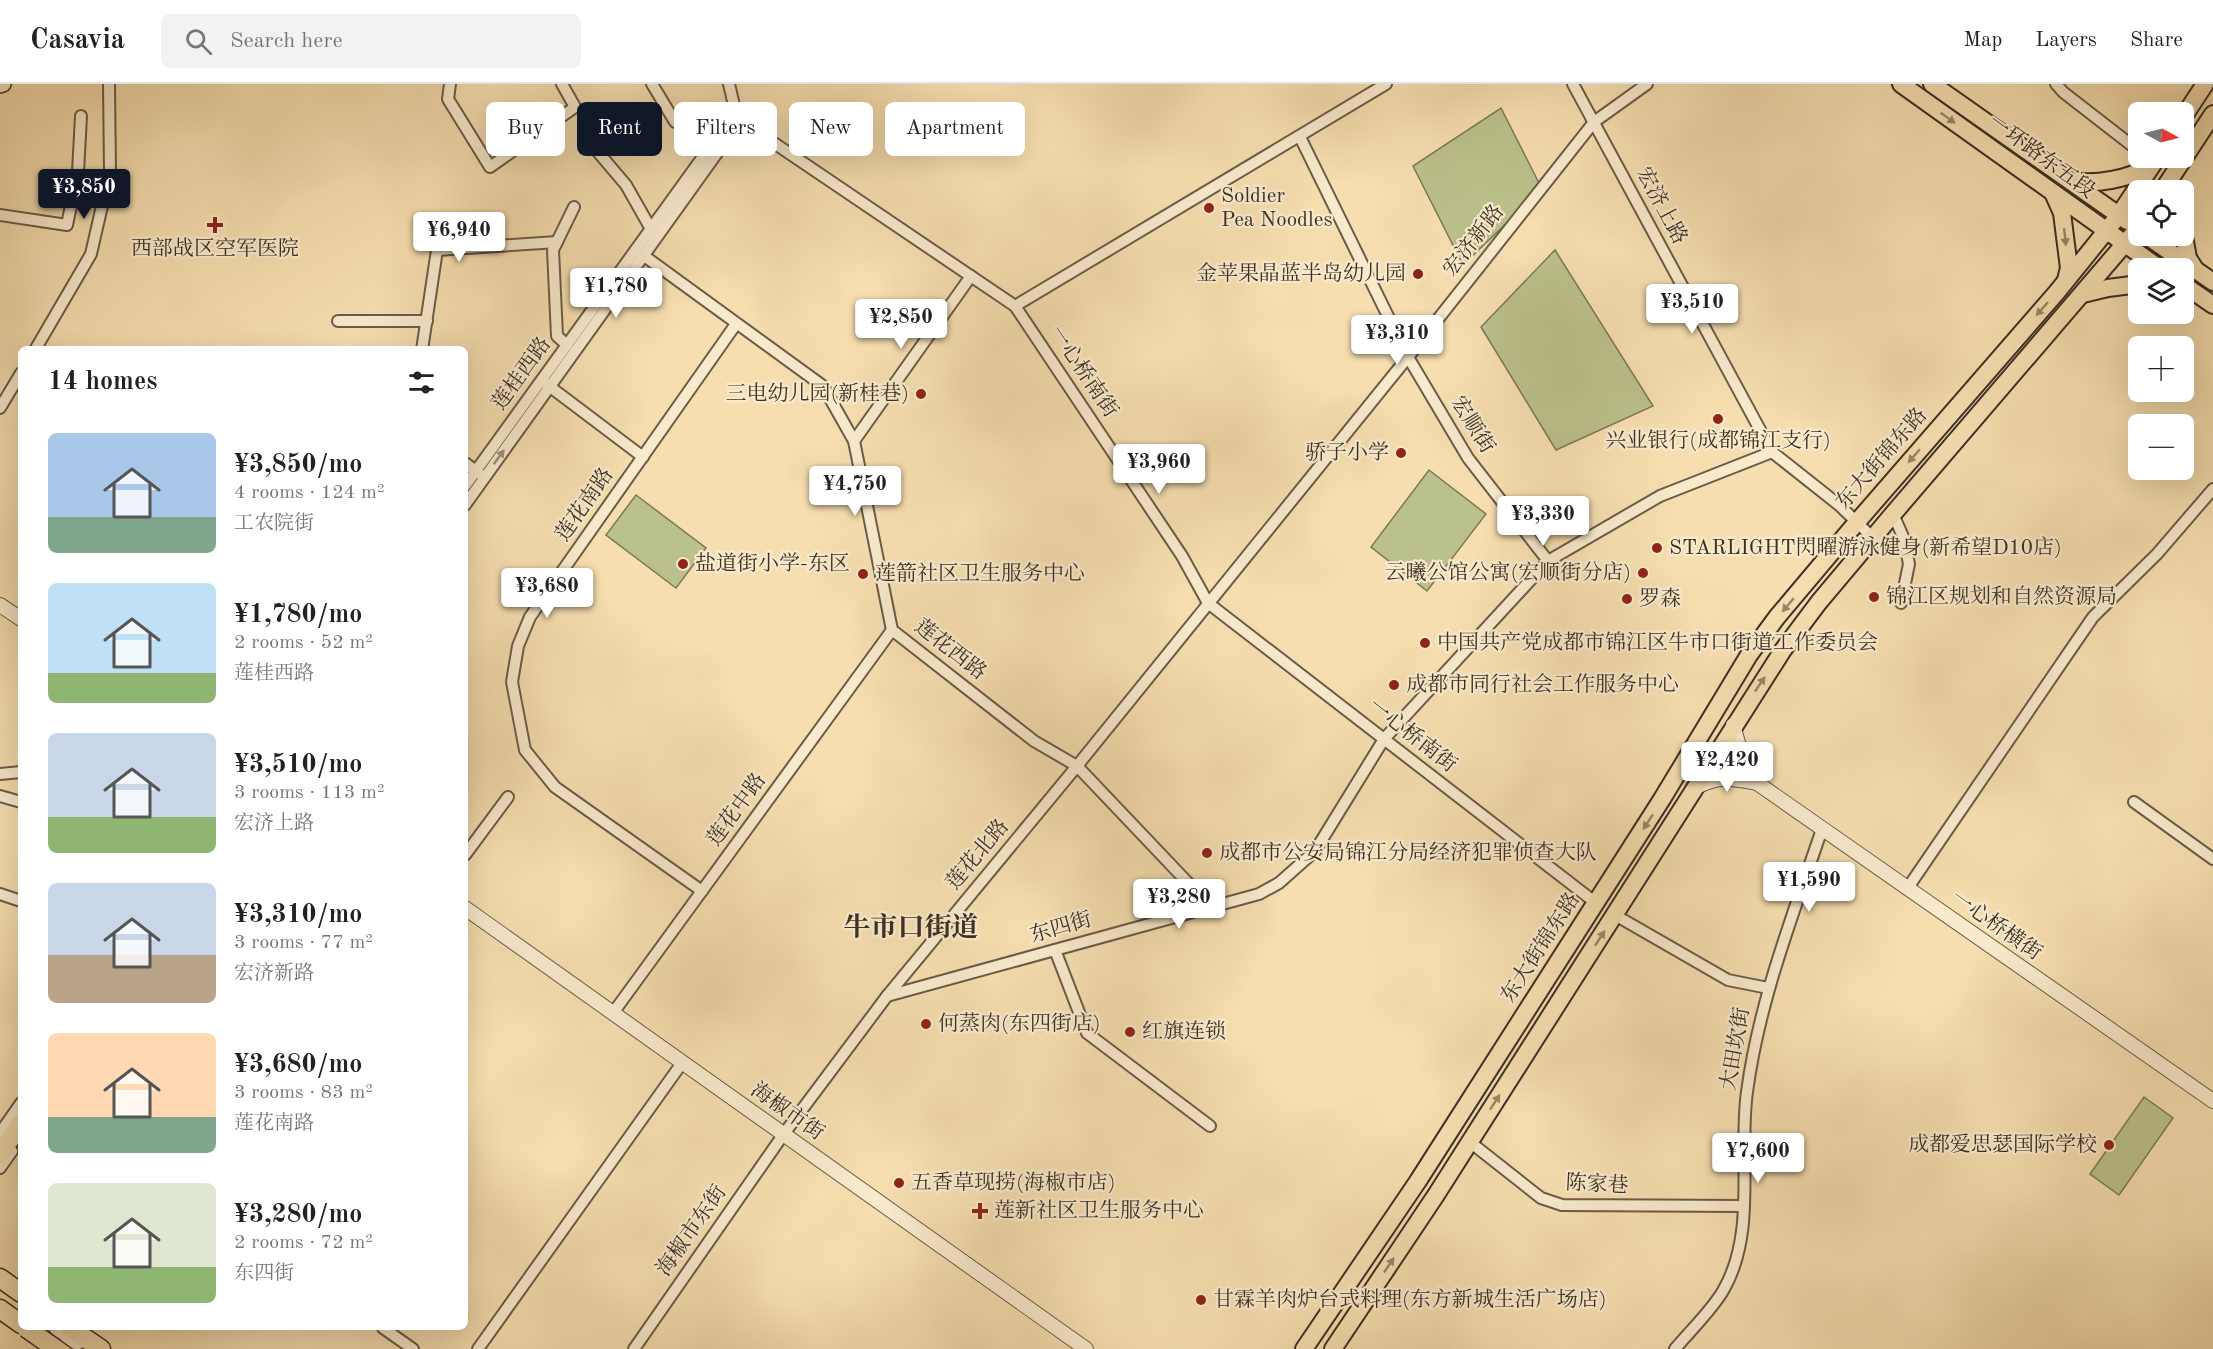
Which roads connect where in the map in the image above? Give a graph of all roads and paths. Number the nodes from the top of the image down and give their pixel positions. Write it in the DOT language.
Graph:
graph roads {
  1 [pos="109,84"];
  2 [pos="450,84"];
  3 [pos="561,84"];
  4 [pos="652,84"];
  5 [pos="729,84"];
  6 [pos="1386,84"];
  7 [pos="1573,84"];
  8 [pos="1647,84"];
  9 [pos="1900,84"];
  10 [pos="1932,84"];
  11 [pos="2056,84"];
  12 [pos="2205,84"];
  13 [pos="731,102"];
  14 [pos="2193,102"];
  15 [pos="2213,114"];
  16 [pos="81,116"];
  17 [pos="674,120"];
  18 [pos="1594,122"];
  19 [pos="1300,137"];
  20 [pos="2128,142"];
  21 [pos="777,149"];
  22 [pos="601,156"];
  23 [pos="706,156"];
  24 [pos="714,156"];
  25 [pos="2144,168"];
  26 [pos="2148,168"];
  27 [pos="2175,180"];
  28 [pos="2070,181"];
  29 [pos="2053,194"];
  30 [pos="574,207"];
  31 [pos="0,215"];
  32 [pos="2119,215"];
  33 [pos="2128,221"];
  34 [pos="651,229"];
  35 [pos="2106,232"];
  36 [pos="557,242"];
  37 [pos="2128,242"];
  38 [pos="2125,245"];
  39 [pos="2163,246"];
  40 [pos="2186,246"];
  41 [pos="640,253"];
  42 [pos="2144,258"];
  43 [pos="2195,270"];
  44 [pos="971,276"];
  45 [pos="2065,282"];
  46 [pos="2213,282"];
  47 [pos="2128,285"];
  48 [pos="2194,292"];
  49 [pos="2083,294"];
  50 [pos="2213,305"];
  51 [pos="1015,306"];
  52 [pos="338,321"];
  53 [pos="427,321"];
  54 [pos="736,324"];
  55 [pos="567,345"];
  56 [pos="37,346"];
  57 [pos="423,346"];
  58 [pos="1408,357"];
  59 [pos="18,378"];
  60 [pos="545,384"];
  61 [pos="0,408"];
  62 [pos="854,441"];
  63 [pos="1772,452"];
  64 [pos="643,457"];
  65 [pos="468,465"];
  66 [pos="480,474"];
  67 [pos="468,484"];
  68 [pos="2213,489"];
  69 [pos="468,499"];
  70 [pos="1893,514"];
  71 [pos="1857,522"];
  72 [pos="1873,538"];
  73 [pos="1548,561"];
  74 [pos="1208,603"];
  75 [pos="1901,603"];
  76 [pos="0,605"];
  77 [pos="18,617"];
  78 [pos="892,630"];
  79 [pos="1725,695"];
  80 [pos="1745,707"];
  81 [pos="1733,725"];
  82 [pos="1384,739"];
  83 [pos="1077,766"];
  84 [pos="18,772"];
  85 [pos="0,774"];
  86 [pos="1676,777"];
  87 [pos="1757,783"];
  88 [pos="1694,788"];
  89 [pos="0,796"];
  90 [pos="508,797"];
  91 [pos="18,801"];
  92 [pos="2134,802"];
  93 [pos="1822,829"];
  94 [pos="468,851"];
  95 [pos="2213,859"];
  96 [pos="1907,889"];
  97 [pos="702,891"];
  98 [pos="0,894"];
  99 [pos="18,900"];
  100 [pos="1596,903"];
  101 [pos="1210,906"];
  102 [pos="468,910"];
  103 [pos="1615,915"];
  104 [pos="1055,950"];
  105 [pos="1768,988"];
  106 [pos="887,996"];
  107 [pos="613,1014"];
  108 [pos="682,1063"];
  109 [pos="2213,1101"];
  110 [pos="18,1108"];
  111 [pos="7,1125"];
  112 [pos="1210,1126"];
  113 [pos="783,1135"];
  114 [pos="18,1142"];
  115 [pos="1470,1142"];
  116 [pos="0,1154"];
  117 [pos="0,1168"];
  118 [pos="1743,1206"];
  119 [pos="0,1278"];
  120 [pos="0,1286"];
  121 [pos="18,1291"];
  122 [pos="18,1299"];
  123 [pos="0,1308"];
  124 [pos="18,1321"];
  125 [pos="30,1330"];
  126 [pos="60,1330"];
  127 [pos="73,1330"];
  128 [pos="386,1330"];
  129 [pos="56,1349"];
  130 [pos="87,1349"];
  131 [pos="101,1349"];
  132 [pos="413,1349"];
  133 [pos="478,1349"];
  134 [pos="634,1349"];
  135 [pos="1086,1349"];
  136 [pos="1304,1349"];
  137 [pos="1333,1349"];
  138 [pos="1675,1349"];
  1 -- 56 [label="street"];
  2 -- 3 [label="street"];
  4 -- 17 [label="street"];
  5 -- 13 [label="street"];
  6 -- 19 [label="street"];
  7 -- 18 [label="street, 宏济上路"];
  8 -- 18 [label="street, 宏济新路"];
  9 -- 29 [label="main road, 一环路东五段, one-way"];
  10 -- 28 [label="main road, 一环路东五段"];
  11 -- 20 [label="street"];
  12 -- 14 [label="main road"];
  15 -- 27 [label="main road"];
  16 -- 31 [label="street"];
  18 -- 58 [label="street, 宏济新路"];
  18 -- 63 [label="street, 宏济上路"];
  19 -- 51 [label="street"];
  19 -- 58 [label="street, 宏顺街"];
  21 -- 44 [label="street, 一心桥南街"];
  22 -- 34 [label="street"];
  23 -- 34 [label="street, 莲桂西路"];
  24 -- 41 [label="street, 莲桂西路"];
  25 -- 28 [label="main road"];
  26 -- 32 [label="main road, 东大街锦东路"];
  28 -- 32 [label="main road, 一环路东五段"];
  29 -- 35 [label="main road, 一环路东五段"];
  29 -- 45 [label="main road, one-way"];
  30 -- 36 [label="street"];
  32 -- 33 [label="main road, 一环路东五段"];
  32 -- 35 [label="main road, 东大街锦东路"];
  34 -- 41 [label="street, 莲桂西路"];
  35 -- 38 [label="main road, 一环路东五段"];
  35 -- 45 [label="main road, 东大街锦东路"];
  36 -- 53 [label="street"];
  36 -- 55 [label="street"];
  37 -- 38 [label="main road, 东大街锦东路"];
  38 -- 42 [label="main road, 一环路东五段"];
  38 -- 49 [label="main road, 东大街锦东路"];
  39 -- 43 [label="main road, 一环路东五段"];
  40 -- 43 [label="main road"];
  41 -- 54 [label="street, 莲花西路"];
  41 -- 55 [label="street, 莲桂西路"];
  41 -- 60 [label="street, 莲桂西路"];
  43 -- 46 [label="main road, 一环路东五段"];
  44 -- 51 [label="street, 一心桥南街"];
  44 -- 62 [label="street"];
  45 -- 71 [label="main road, 东大街锦东路, one-way"];
  47 -- 49 [label="main road"];
  48 -- 50 [label="main road"];
  49 -- 70 [label="main road, 东大街锦东路"];
  51 -- 74 [label="street, 一心桥南街"];
  52 -- 53 [label="street"];
  53 -- 57 [label="street"];
  54 -- 62 [label="street, 莲花西路"];
  54 -- 64 [label="street, 莲花南路"];
  55 -- 60 [label="street, 莲桂西路"];
  58 -- 73 [label="street, 宏顺街"];
  58 -- 74 [label="street, 宏济新路"];
  59 -- 61 [label="street"];
  60 -- 64 [label="street"];
  60 -- 66 [label="street, 莲桂西路"];
  62 -- 78 [label="street, 莲花西路"];
  63 -- 71 [label="street, 宏济上路"];
  63 -- 73 [label="street, 东四街"];
  64 -- 97 [label="street, 莲花南路"];
  65 -- 66 [label="street"];
  66 -- 67 [label="street, 莲桂西路"];
  66 -- 69 [label="street, 莲桂西路"];
  68 -- 96 [label="street"];
  70 -- 72 [label="main road, 东大街锦东路"];
  70 -- 75 [label="street"];
  71 -- 72 [label="street, 宏济上路"];
  71 -- 79 [label="main road, 东大街锦东路, one-way"];
  80 -- 72 [label="main road, 东大街锦东路, one-way"];
  73 -- 82 [label="street, 东四街"];
  74 -- 82 [label="street, 一心桥南街"];
  74 -- 83 [label="street, 莲花北路"];
  76 -- 77 [label="street"];
  78 -- 83 [label="street, 莲花西路"];
  78 -- 97 [label="street, 莲花中路"];
  79 -- 80 [label="main road"];
  79 -- 86 [label="main road, 东大街锦东路"];
  80 -- 81 [label="main road, 东大街锦东路"];
  81 -- 87 [label="street, 一心桥横街"];
  81 -- 88 [label="main road, 东大街锦东路"];
  82 -- 100 [label="street, 一心桥南街"];
  82 -- 101 [label="street, 东四街"];
  83 -- 101 [label="street, 莲花西路"];
  83 -- 106 [label="street, 莲花北路"];
  84 -- 85 [label="street"];
  86 -- 88 [label="main road"];
  86 -- 100 [label="main road, 东大街锦东路, one-way"];
  87 -- 88 [label="street, 一心桥横街"];
  87 -- 93 [label="street, 一心桥横街"];
  88 -- 103 [label="main road, 东大街锦东路"];
  89 -- 91 [label="street"];
  90 -- 94 [label="street"];
  92 -- 95 [label="street"];
  93 -- 96 [label="street, 一心桥横街"];
  93 -- 105 [label="street, 大田坎街"];
  96 -- 109 [label="street, 一心桥横街"];
  97 -- 107 [label="street, 莲花中路"];
  98 -- 99 [label="street"];
  100 -- 136 [label="main road, 东大街锦东路"];
  101 -- 104 [label="street, 东四街"];
  102 -- 107 [label="street, 海椒市街"];
  103 -- 105 [label="street"];
  115 -- 103 [label="main road, 东大街锦东路, one-way"];
  104 -- 106 [label="street, 东四街"];
  104 -- 112 [label="street"];
  105 -- 118 [label="street, 大田坎街"];
  106 -- 113 [label="street, 莲花北路"];
  107 -- 108 [label="street, 海椒市街"];
  108 -- 113 [label="street, 海椒市街"];
  108 -- 133 [label="street"];
  110 -- 111 [label="street"];
  111 -- 116 [label="highway"];
  113 -- 134 [label="street, 海椒市东街"];
  113 -- 135 [label="street, 海椒市街"];
  114 -- 117 [label="street"];
  115 -- 118 [label="street, 陈家巷"];
  137 -- 115 [label="main road, 东大街锦东路, one-way"];
  118 -- 138 [label="street, 大田坎街"];
  119 -- 121 [label="highway"];
  120 -- 122 [label="main road"];
  123 -- 124 [label="highway"];
  125 -- 129 [label="highway, bridge"];
  126 -- 130 [label="main road"];
  127 -- 131 [label="highway"];
  128 -- 132 [label="street"];
}
